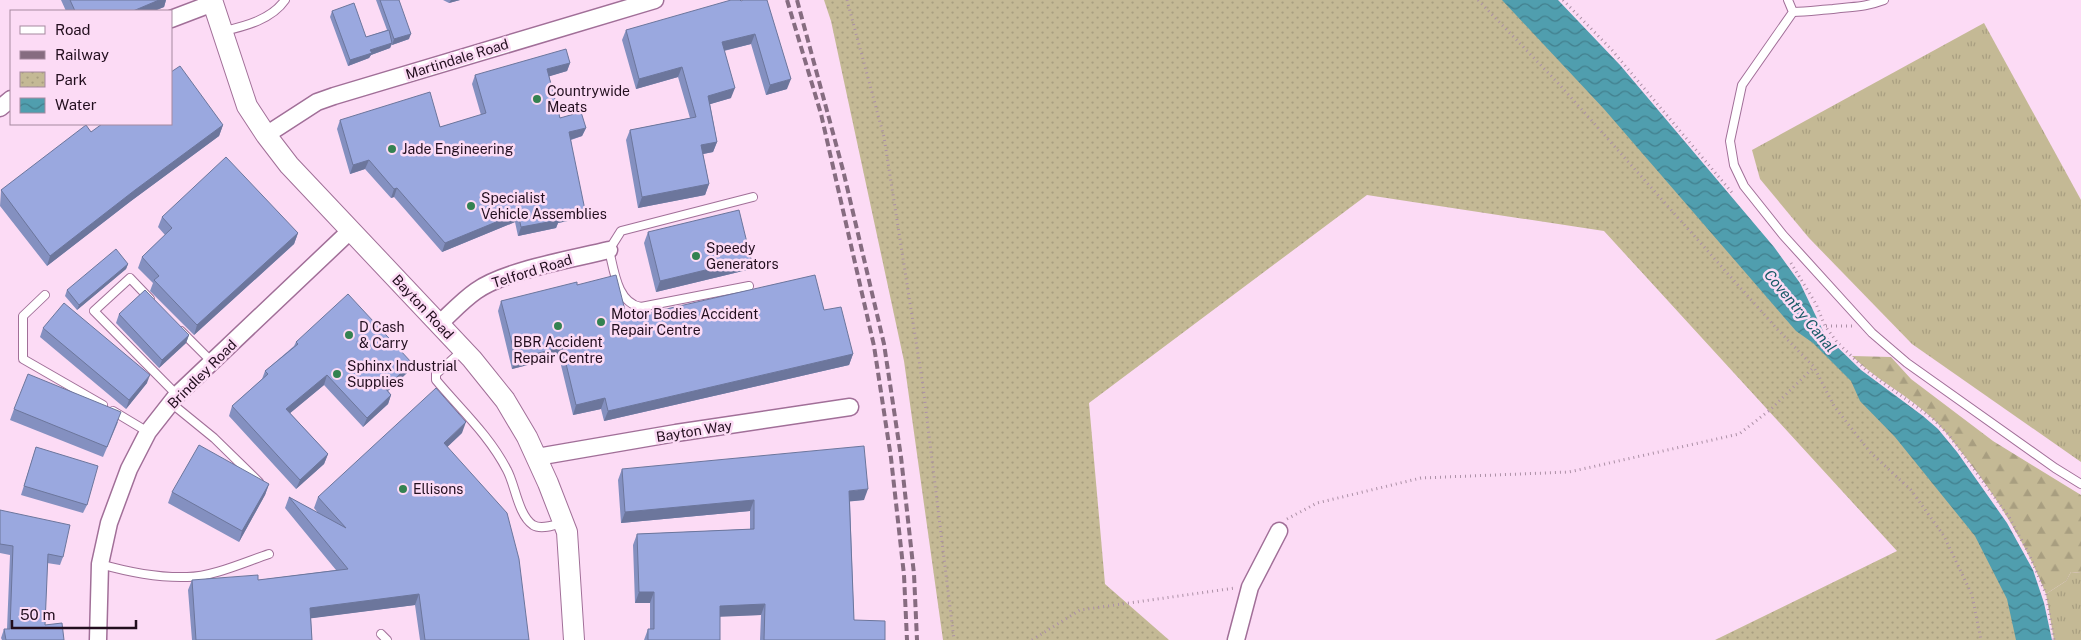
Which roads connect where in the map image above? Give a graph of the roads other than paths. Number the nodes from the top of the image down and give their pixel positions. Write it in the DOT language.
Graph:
graph roads {
  1 [pos="285,0"];
  2 [pos="655,0"];
  3 [pos="1788,0"];
  4 [pos="1884,0"];
  5 [pos="212,2"];
  6 [pos="1793,12"];
  7 [pos="172,19"];
  8 [pos="222,32"];
  9 [pos="10,100"];
  10 [pos="0,108"];
  11 [pos="266,135"];
  12 [pos="753,197"];
  13 [pos="351,230"];
  14 [pos="609,250"];
  15 [pos="749,286"];
  16 [pos="45,295"];
  17 [pos="157,307"];
  18 [pos="439,324"];
  19 [pos="178,328"];
  20 [pos="463,350"];
  21 [pos="212,362"];
  22 [pos="174,399"];
  23 [pos="850,407"];
  24 [pos="148,432"];
  25 [pos="537,457"];
  26 [pos="2081,484"];
  27 [pos="266,489"];
  28 [pos="564,523"];
  29 [pos="1282,526"];
  30 [pos="269,554"];
  31 [pos="100,564"];
  32 [pos="98,640"];
  33 [pos="574,640"];
  34 [pos="1236,640"];
  1 -- 8 [label="lane"];
  2 -- 11 [label="street, Martindale Road"];
  3 -- 6 [label="lane"];
  4 -- 6 [label="lane"];
  5 -- 7 [label="street"];
  5 -- 8 [label="street, Bayton Road"];
  6 -- 26 [label="lane"];
  8 -- 11 [label="street, Bayton Road"];
  9 -- 10 [label="street"];
  11 -- 13 [label="street, Bayton Road"];
  12 -- 14 [label="lane"];
  13 -- 18 [label="street, Bayton Road"];
  13 -- 21 [label="street, Brindley Road"];
  14 -- 15 [label="lane"];
  14 -- 18 [label="street, Telford Road"];
  16 -- 24 [label="lane"];
  17 -- 22 [label="lane"];
  18 -- 20 [label="street, Bayton Road"];
  19 -- 21 [label="lane"];
  20 -- 25 [label="street, Bayton Road"];
  20 -- 28 [label="lane"];
  21 -- 22 [label="street, Brindley Road"];
  22 -- 24 [label="street, Brindley Road"];
  22 -- 27 [label="lane"];
  23 -- 25 [label="street, Bayton Way"];
  24 -- 31 [label="street, Brindley Road"];
  25 -- 28 [label="street, Bayton Road"];
  28 -- 33 [label="street, Bayton Road"];
  29 -- 34 [label="street"];
  30 -- 31 [label="lane"];
  31 -- 32 [label="street, Brindley Road"];
}
